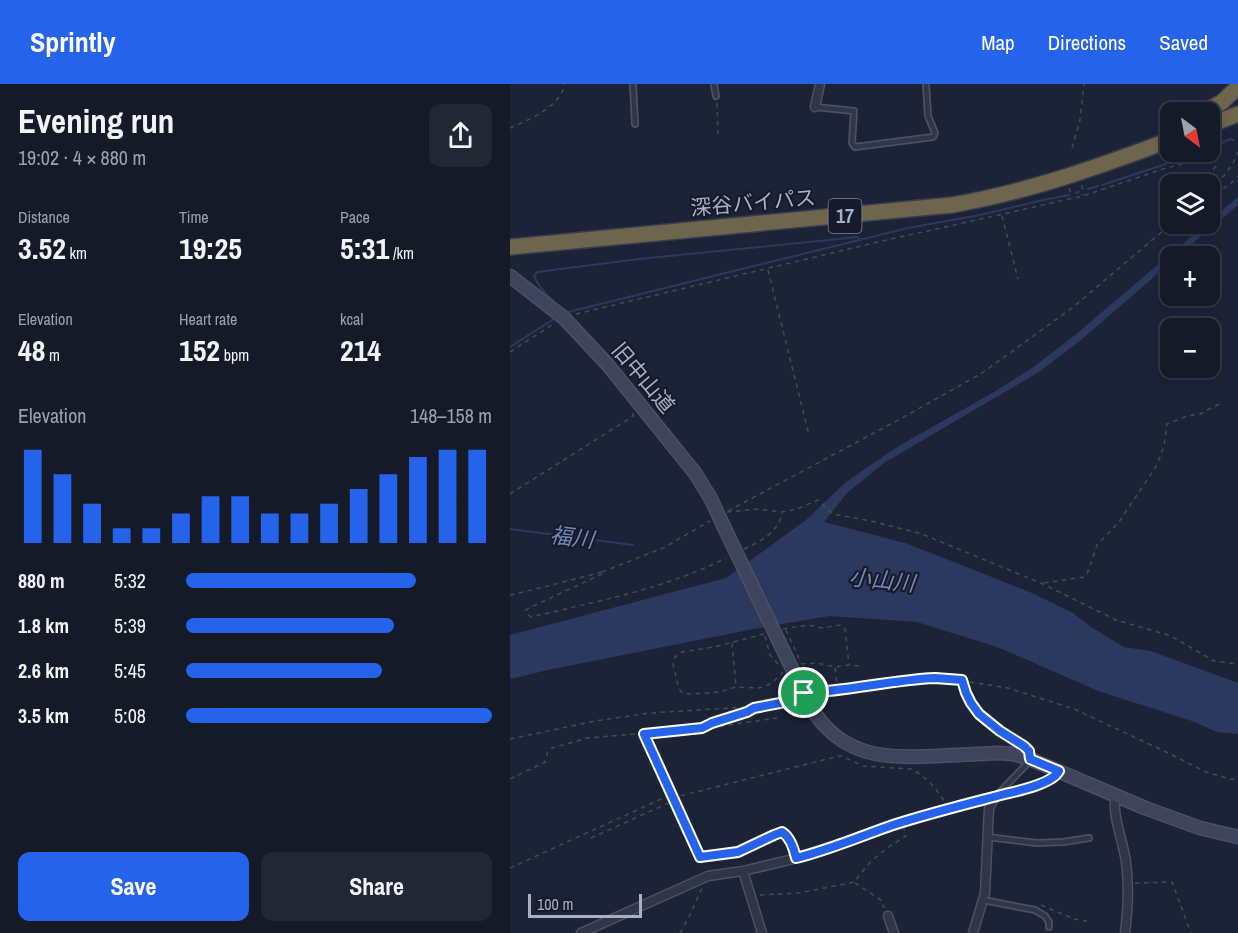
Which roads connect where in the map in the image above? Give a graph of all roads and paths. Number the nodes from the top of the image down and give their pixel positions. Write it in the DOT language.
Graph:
graph roads {
  1 [pos="565,84"];
  2 [pos="633,84"];
  3 [pos="714,84"];
  4 [pos="820,84"];
  5 [pos="926,84"];
  6 [pos="1084,84"];
  7 [pos="1238,87"];
  8 [pos="716,96"];
  9 [pos="1220,103"];
  10 [pos="815,107"];
  11 [pos="1238,114"];
  12 [pos="1220,121"];
  13 [pos="636,124"];
  14 [pos="510,128"];
  15 [pos="1160,134"];
  16 [pos="718,136"];
  17 [pos="1160,144"];
  18 [pos="1072,148"];
  19 [pos="1238,152"];
  20 [pos="1209,174"];
  21 [pos="1238,176"];
  22 [pos="1220,180"];
  23 [pos="1067,181"];
  24 [pos="1082,184"];
  25 [pos="1220,192"];
  26 [pos="1083,196"];
  27 [pos="1073,198"];
  28 [pos="1002,215"];
  29 [pos="1160,234"];
  30 [pos="510,247"];
  31 [pos="768,268"];
  32 [pos="510,276"];
  33 [pos="1018,279"];
  34 [pos="564,318"];
  35 [pos="510,352"];
  36 [pos="1219,404"];
  37 [pos="633,411"];
  38 [pos="809,435"];
  39 [pos="510,494"];
  40 [pos="782,512"];
  41 [pos="718,522"];
  42 [pos="744,549"];
  43 [pos="728,557"];
  44 [pos="602,572"];
  45 [pos="1043,584"];
  46 [pos="510,595"];
  47 [pos="785,629"];
  48 [pos="777,631"];
  49 [pos="770,632"];
  50 [pos="764,634"];
  51 [pos="732,643"];
  52 [pos="801,664"];
  53 [pos="1238,664"];
  54 [pos="849,665"];
  55 [pos="859,666"];
  56 [pos="835,667"];
  57 [pos="791,670"];
  58 [pos="962,680"];
  59 [pos="736,687"];
  60 [pos="838,688"];
  61 [pos="805,696"];
  62 [pos="777,718"];
  63 [pos="702,728"];
  64 [pos="644,734"];
  65 [pos="510,739"];
  66 [pos="1030,759"];
  67 [pos="1059,771"];
  68 [pos="510,779"];
  69 [pos="1238,779"];
  70 [pos="671,795"];
  71 [pos="996,796"];
  72 [pos="1116,797"];
  73 [pos="673,800"];
  74 [pos="947,809"];
  75 [pos="902,822"];
  76 [pos="988,837"];
  77 [pos="1238,837"];
  78 [pos="591,838"];
  79 [pos="1089,838"];
  80 [pos="700,857"];
  81 [pos="796,858"];
  82 [pos="510,868"];
  83 [pos="743,871"];
  84 [pos="708,876"];
  85 [pos="854,882"];
  86 [pos="1128,883"];
  87 [pos="750,897"];
  88 [pos="984,900"];
  89 [pos="1035,910"];
  90 [pos="888,916"];
  91 [pos="1087,921"];
  92 [pos="1049,927"];
  93 [pos="581,933"];
  94 [pos="680,933"];
  95 [pos="762,933"];
  96 [pos="894,933"];
  97 [pos="973,933"];
  98 [pos="1125,933"];
  99 [pos="1191,933"];
  1 -- 14 [label="path"];
  2 -- 13 [label="lane"];
  3 -- 8 [label="lane"];
  4 -- 10 [label="street"];
  5 -- 10 [label="lane"];
  6 -- 18 [label="path"];
  7 -- 9 [label="highway"];
  8 -- 16 [label="path"];
  11 -- 12 [label="highway"];
  15 -- 23 [label="highway, 17"];
  17 -- 23 [label="highway, 深谷バイパス / 17"];
  19 -- 22 [label="path"];
  20 -- 26 [label="path"];
  21 -- 25 [label="path"];
  23 -- 27 [label="path"];
  23 -- 30 [label="highway, 深谷バイパス / 17"];
  24 -- 26 [label="path"];
  26 -- 27 [label="path"];
  27 -- 28 [label="path"];
  28 -- 31 [label="path"];
  28 -- 33 [label="path"];
  29 -- 40 [label="path"];
  31 -- 34 [label="path"];
  31 -- 38 [label="path"];
  32 -- 34 [label="street, 旧中山道"];
  34 -- 35 [label="path"];
  34 -- 41 [label="street, 旧中山道"];
  36 -- 45 [label="path"];
  37 -- 39 [label="path"];
  40 -- 42 [label="path"];
  40 -- 45 [label="path"];
  41 -- 44 [label="path"];
  41 -- 57 [label="street, 旧中山道, bridge"];
  43 -- 44 [label="path"];
  44 -- 46 [label="path"];
  45 -- 53 [label="path"];
  47 -- 48 [label="path"];
  47 -- 52 [label="path"];
  47 -- 54 [label="path"];
  49 -- 50 [label="path"];
  50 -- 51 [label="path"];
  50 -- 57 [label="path"];
  51 -- 59 [label="path"];
  51 -- 59 [label="path"];
  52 -- 56 [label="path"];
  52 -- 57 [label="path"];
  54 -- 55 [label="path"];
  54 -- 56 [label="path"];
  56 -- 60 [label="path"];
  57 -- 59 [label="path"];
  57 -- 61 [label="street, 旧中山道"];
  58 -- 61 [label="lane"];
  58 -- 66 [label="lane"];
  58 -- 69 [label="path"];
  61 -- 63 [label="path"];
  61 -- 65 [label="path"];
  61 -- 66 [label="street, 旧中山道"];
  62 -- 63 [label="path"];
  63 -- 64 [label="path"];
  64 -- 68 [label="path"];
  64 -- 70 [label="path"];
  66 -- 67 [label="street, 旧中山道"];
  66 -- 71 [label="lane"];
  67 -- 71 [label="street"];
  67 -- 72 [label="street, 旧中山道"];
  70 -- 73 [label="path"];
  70 -- 82 [label="path"];
  71 -- 74 [label="street"];
  71 -- 76 [label="street"];
  72 -- 77 [label="street, 旧中山道"];
  72 -- 86 [label="street"];
  73 -- 74 [label="path"];
  73 -- 78 [label="path"];
  73 -- 80 [label="path"];
  74 -- 75 [label="street"];
  75 -- 81 [label="street"];
  75 -- 85 [label="path"];
  76 -- 79 [label="lane"];
  76 -- 88 [label="street"];
  80 -- 81 [label="path"];
  80 -- 84 [label="path"];
  81 -- 83 [label="street"];
  83 -- 84 [label="street"];
  83 -- 87 [label="street"];
  84 -- 93 [label="street"];
  84 -- 94 [label="path"];
  85 -- 87 [label="path"];
  85 -- 90 [label="path"];
  86 -- 98 [label="street"];
  86 -- 99 [label="path"];
  87 -- 95 [label="street"];
  88 -- 89 [label="lane"];
  88 -- 97 [label="street"];
  89 -- 91 [label="path"];
  89 -- 92 [label="lane"];
  90 -- 96 [label="street"];
}
